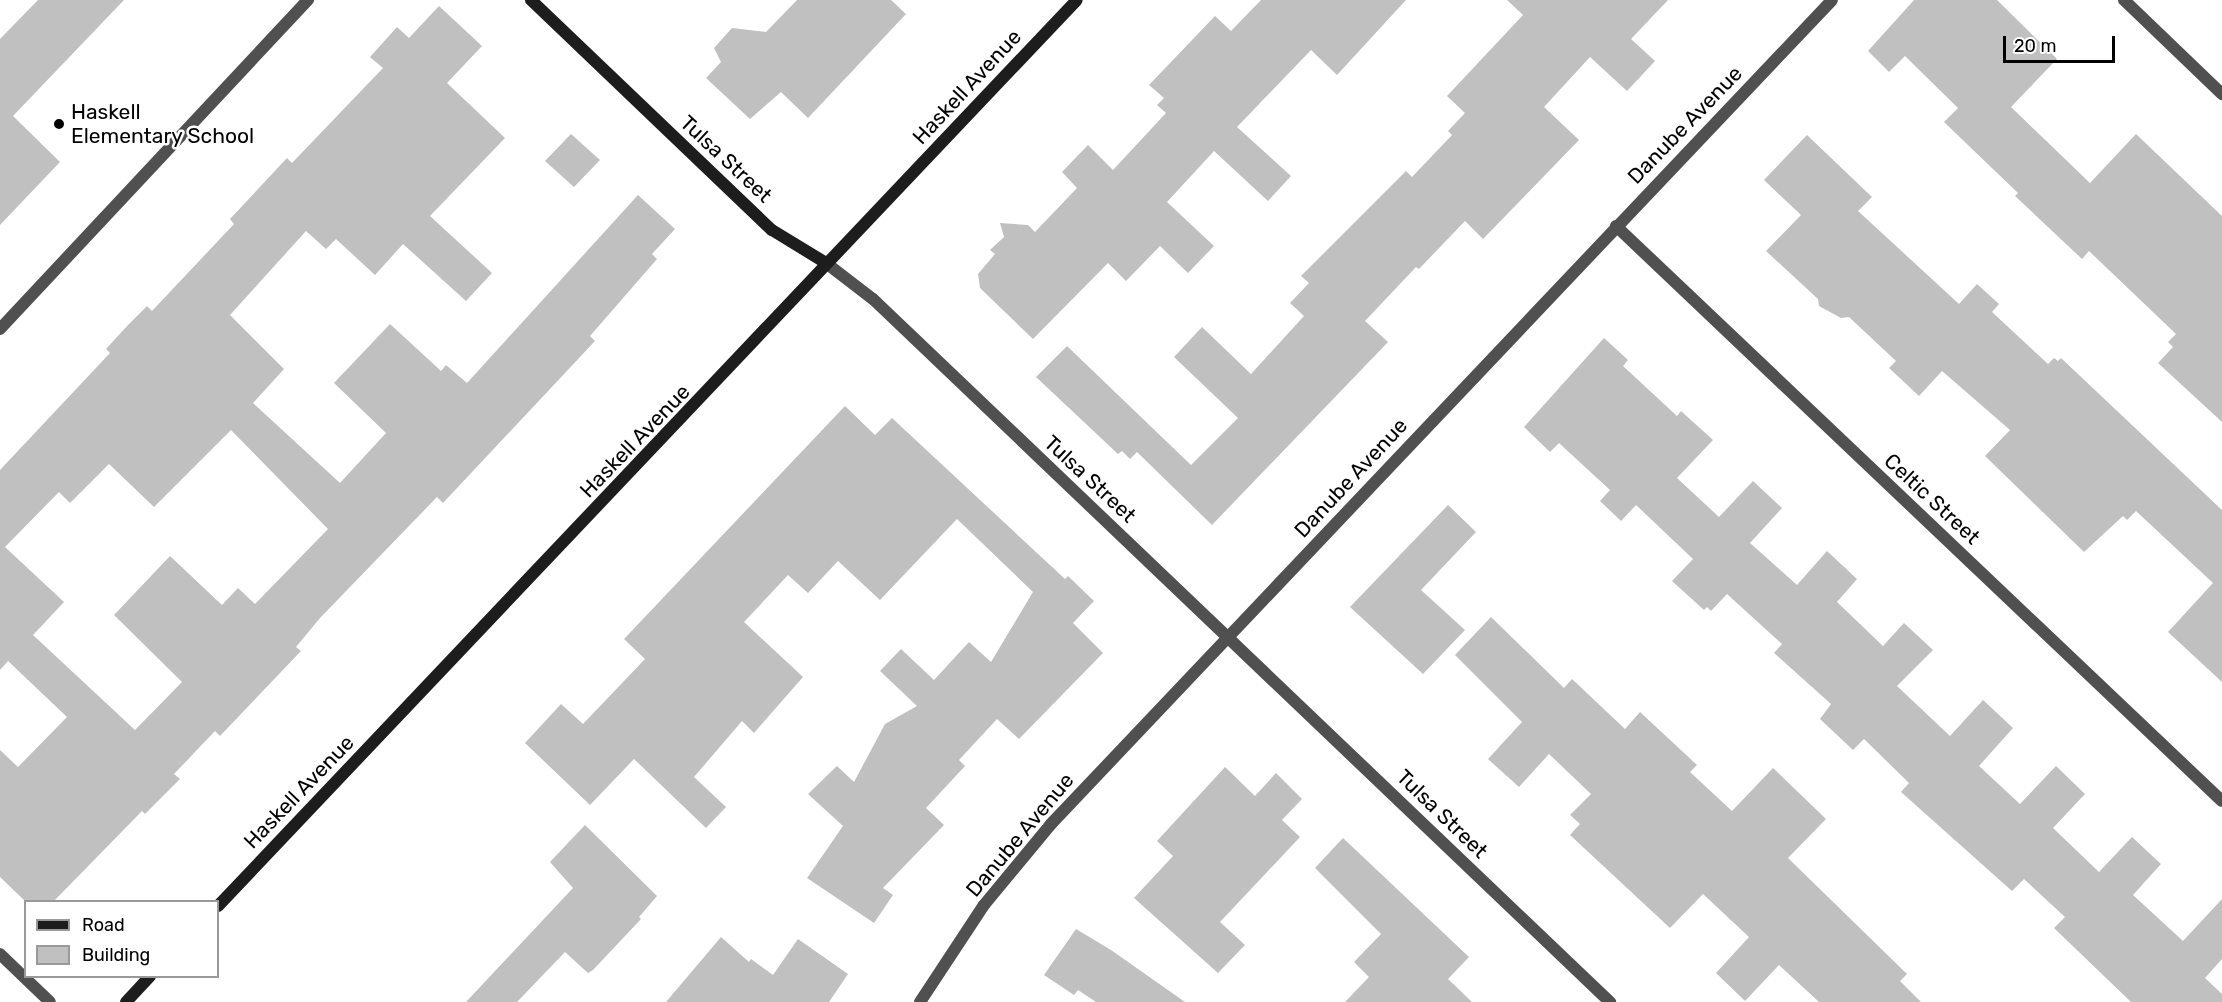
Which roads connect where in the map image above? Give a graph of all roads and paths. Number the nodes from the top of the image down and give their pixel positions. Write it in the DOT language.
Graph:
graph roads {
  1 [pos="308,0"];
  2 [pos="531,0"];
  3 [pos="1077,0"];
  4 [pos="1833,0"];
  5 [pos="2124,0"];
  6 [pos="2222,94"];
  7 [pos="1616,226"];
  8 [pos="826,263"];
  9 [pos="0,329"];
  10 [pos="1228,636"];
  11 [pos="2222,801"];
  12 [pos="219,905"];
  13 [pos="0,954"];
  14 [pos="24,977"];
  15 [pos="25,978"];
  16 [pos="148,978"];
  17 [pos="50,1002"];
  18 [pos="126,1002"];
  19 [pos="920,1002"];
  20 [pos="1610,1002"];
  1 -- 9 [label="street"];
  2 -- 8 [label="main road, Tulsa Street"];
  3 -- 8 [label="main road, Haskell Avenue"];
  4 -- 7 [label="street, Danube Avenue"];
  5 -- 6 [label="street"];
  7 -- 10 [label="street, Danube Avenue"];
  7 -- 11 [label="street, Celtic Street"];
  8 -- 10 [label="street, Tulsa Street"];
  8 -- 12 [label="main road, Haskell Avenue"];
  10 -- 19 [label="street, Danube Avenue"];
  10 -- 20 [label="street, Tulsa Street"];
  13 -- 14 [label="street"];
  15 -- 17 [label="street"];
  16 -- 18 [label="main road"];
}
